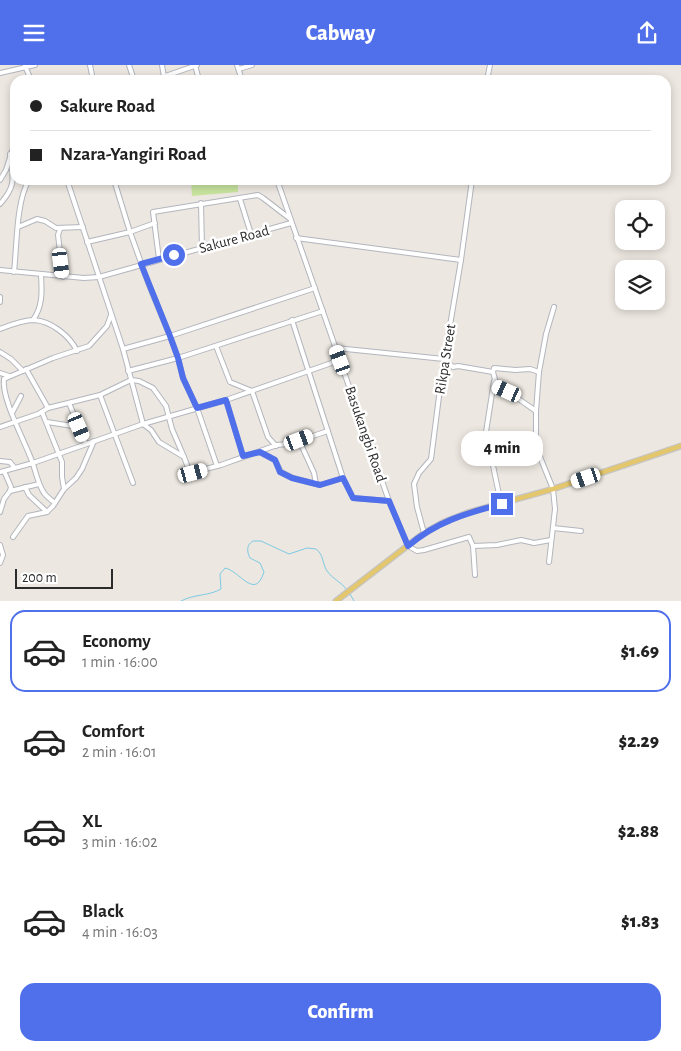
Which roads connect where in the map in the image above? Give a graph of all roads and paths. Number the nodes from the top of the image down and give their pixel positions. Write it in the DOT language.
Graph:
graph roads {
  1 [pos="35,65"];
  2 [pos="196,65"];
  3 [pos="252,65"];
  4 [pos="25,66"];
  5 [pos="238,67"];
  6 [pos="0,73"];
  7 [pos="173,75"];
  8 [pos="10,154"];
  9 [pos="0,180"];
  10 [pos="13,185"];
  11 [pos="26,185"];
  12 [pos="69,185"];
  13 [pos="116,185"];
  14 [pos="279,185"];
  15 [pos="471,185"];
  16 [pos="240,199"];
  17 [pos="201,203"];
  18 [pos="0,204"];
  19 [pos="289,218"];
  20 [pos="155,223"];
  21 [pos="291,223"];
  22 [pos="18,227"];
  23 [pos="82,227"];
  24 [pos="60,229"];
  25 [pos="130,232"];
  26 [pos="251,234"];
  27 [pos="296,237"];
  28 [pos="88,242"];
  29 [pos="202,247"];
  30 [pos="159,259"];
  31 [pos="462,260"];
  32 [pos="141,264"];
  33 [pos="0,270"];
  34 [pos="14,272"];
  35 [pos="41,275"];
  36 [pos="63,277"];
  37 [pos="99,277"];
  38 [pos="315,288"];
  39 [pos="0,297"];
  40 [pos="0,302"];
  41 [pos="554,307"];
  42 [pos="323,311"];
  43 [pos="111,315"];
  44 [pos="292,320"];
  45 [pos="33,321"];
  46 [pos="0,329"];
  47 [pos="170,336"];
  48 [pos="216,346"];
  49 [pos="336,348"];
  50 [pos="124,349"];
  51 [pos="77,351"];
  52 [pos="0,352"];
  53 [pos="178,358"];
  54 [pos="444,359"];
  55 [pos="340,360"];
  56 [pos="25,370"];
  57 [pos="128,371"];
  58 [pos="308,371"];
  59 [pos="492,372"];
  60 [pos="539,372"];
  61 [pos="0,373"];
  62 [pos="9,376"];
  63 [pos="2,379"];
  64 [pos="131,380"];
  65 [pos="494,381"];
  66 [pos="2,389"];
  67 [pos="252,391"];
  68 [pos="100,395"];
  69 [pos="20,396"];
  70 [pos="226,400"];
  71 [pos="69,403"];
  72 [pos="197,408"];
  73 [pos="48,409"];
  74 [pos="536,411"];
  75 [pos="42,412"];
  76 [pos="12,413"];
  77 [pos="170,416"];
  78 [pos="15,422"];
  79 [pos="47,422"];
  80 [pos="144,424"];
  81 [pos="0,427"];
  82 [pos="79,427"];
  83 [pos="328,431"];
  84 [pos="115,435"];
  85 [pos="299,440"];
  86 [pos="94,441"];
  87 [pos="86,443"];
  88 [pos="276,446"];
  89 [pos="681,446"];
  90 [pos="260,452"];
  91 [pos="59,454"];
  92 [pos="243,456"];
  93 [pos="184,457"];
  94 [pos="0,461"];
  95 [pos="33,463"];
  96 [pos="217,466"];
  97 [pos="14,467"];
  98 [pos="2,471"];
  99 [pos="343,478"];
  100 [pos="133,483"];
  101 [pos="39,484"];
  102 [pos="316,484"];
  103 [pos="25,487"];
  104 [pos="64,489"];
  105 [pos="553,489"];
  106 [pos="10,491"];
  107 [pos="389,501"];
  108 [pos="55,503"];
  109 [pos="502,504"];
  110 [pos="0,512"];
  111 [pos="46,512"];
  112 [pos="553,528"];
  113 [pos="581,531"];
  114 [pos="424,533"];
  115 [pos="13,537"];
  116 [pos="551,540"];
  117 [pos="0,545"];
  118 [pos="408,546"];
  119 [pos="473,546"];
  120 [pos="550,562"];
  121 [pos="0,563"];
  122 [pos="476,575"];
  123 [pos="336,601"];
  1 -- 4 [label="street"];
  2 -- 7 [label="street"];
  3 -- 5 [label="street"];
  4 -- 6 [label="street"];
  8 -- 9 [label="street"];
  10 -- 18 [label="street"];
  11 -- 22 [label="street"];
  12 -- 23 [label="street"];
  13 -- 25 [label="street"];
  14 -- 19 [label="street, Basukangbi Road"];
  15 -- 31 [label="street, Rikpa Street"];
  16 -- 17 [label="street"];
  16 -- 19 [label="street"];
  16 -- 26 [label="street"];
  17 -- 20 [label="street"];
  17 -- 29 [label="street"];
  19 -- 21 [label="street, Basukangbi Road"];
  20 -- 25 [label="street"];
  20 -- 30 [label="street"];
  21 -- 26 [label="street, Sakure Road"];
  21 -- 27 [label="street, Basukangbi Road"];
  22 -- 24 [label="street"];
  22 -- 34 [label="street"];
  23 -- 24 [label="street"];
  23 -- 28 [label="street"];
  24 -- 36 [label="street"];
  25 -- 28 [label="street"];
  25 -- 32 [label="street"];
  26 -- 29 [label="street, Sakure Road"];
  27 -- 31 [label="street"];
  27 -- 38 [label="street, Basukangbi Road"];
  28 -- 37 [label="street"];
  29 -- 30 [label="street, Sakure Road"];
  30 -- 32 [label="street, Sakure Road"];
  31 -- 54 [label="street, Rikpa Street"];
  32 -- 37 [label="street, Sakure Road"];
  32 -- 47 [label="street"];
  33 -- 34 [label="street, Sakure Road"];
  34 -- 35 [label="street, Sakure Road"];
  35 -- 36 [label="street, Sakure Road"];
  35 -- 45 [label="street"];
  36 -- 37 [label="street, Sakure Road"];
  37 -- 43 [label="street"];
  38 -- 42 [label="street, Basukangbi Road"];
  38 -- 47 [label="street"];
  39 -- 40 [label="street"];
  41 -- 60 [label="street"];
  42 -- 44 [label="street"];
  42 -- 49 [label="street, Basukangbi Road"];
  43 -- 50 [label="street"];
  43 -- 51 [label="street"];
  44 -- 48 [label="street"];
  44 -- 58 [label="street"];
  45 -- 46 [label="street"];
  45 -- 51 [label="street"];
  47 -- 50 [label="street"];
  47 -- 53 [label="street"];
  48 -- 53 [label="street"];
  48 -- 67 [label="street"];
  49 -- 54 [label="street"];
  49 -- 55 [label="street, Basukangbi Road"];
  50 -- 57 [label="street"];
  51 -- 56 [label="street"];
  52 -- 56 [label="street"];
  53 -- 57 [label="street"];
  53 -- 72 [label="street"];
  54 -- 59 [label="street"];
  54 -- 114 [label="street, Rikpa Street"];
  55 -- 58 [label="street"];
  55 -- 107 [label="street, Basukangbi Road"];
  56 -- 62 [label="street"];
  56 -- 73 [label="street"];
  57 -- 64 [label="street"];
  58 -- 67 [label="street"];
  58 -- 83 [label="street"];
  59 -- 60 [label="street"];
  59 -- 65 [label="street"];
  60 -- 74 [label="street"];
  61 -- 62 [label="street"];
  62 -- 63 [label="street"];
  63 -- 66 [label="street"];
  64 -- 68 [label="street"];
  64 -- 77 [label="street"];
  64 -- 80 [label="street"];
  65 -- 74 [label="street"];
  65 -- 109 [label="street"];
  66 -- 76 [label="street"];
  67 -- 70 [label="street"];
  67 -- 88 [label="street"];
  68 -- 71 [label="street"];
  68 -- 84 [label="street"];
  69 -- 76 [label="street"];
  70 -- 72 [label="street"];
  70 -- 92 [label="street"];
  71 -- 73 [label="street"];
  71 -- 82 [label="street"];
  72 -- 77 [label="street"];
  72 -- 96 [label="street"];
  73 -- 75 [label="street"];
  74 -- 105 [label="street"];
  75 -- 78 [label="street"];
  75 -- 79 [label="street"];
  76 -- 78 [label="street"];
  77 -- 80 [label="street"];
  77 -- 93 [label="street"];
  78 -- 81 [label="street"];
  78 -- 95 [label="street"];
  79 -- 82 [label="street"];
  79 -- 91 [label="street"];
  80 -- 84 [label="street"];
  80 -- 93 [label="street"];
  82 -- 87 [label="street"];
  83 -- 85 [label="street"];
  83 -- 99 [label="street"];
  84 -- 86 [label="street"];
  84 -- 100 [label="street"];
  85 -- 88 [label="street"];
  85 -- 102 [label="street"];
  86 -- 87 [label="street"];
  86 -- 104 [label="street"];
  87 -- 91 [label="street"];
  88 -- 90 [label="street"];
  89 -- 105 [label="main road"];
  90 -- 92 [label="street"];
  90 -- 102 [label="street"];
  91 -- 95 [label="street"];
  91 -- 104 [label="street"];
  92 -- 96 [label="street"];
  93 -- 96 [label="street"];
  94 -- 97 [label="street"];
  95 -- 97 [label="street"];
  95 -- 101 [label="street"];
  97 -- 98 [label="street"];
  98 -- 106 [label="street"];
  99 -- 102 [label="street"];
  99 -- 107 [label="street"];
  101 -- 103 [label="street"];
  101 -- 108 [label="street"];
  103 -- 106 [label="street"];
  103 -- 111 [label="street"];
  104 -- 108 [label="street"];
  105 -- 109 [label="main road"];
  105 -- 112 [label="street"];
  106 -- 110 [label="street"];
  107 -- 118 [label="street, Basukangbi Road"];
  108 -- 111 [label="street"];
  109 -- 114 [label="main road"];
  111 -- 115 [label="street"];
  112 -- 113 [label="street"];
  112 -- 116 [label="street"];
  114 -- 118 [label="main road"];
  116 -- 119 [label="street"];
  116 -- 120 [label="street"];
  117 -- 121 [label="street"];
  118 -- 119 [label="street"];
  118 -- 123 [label="main road"];
  119 -- 122 [label="street"];
}
